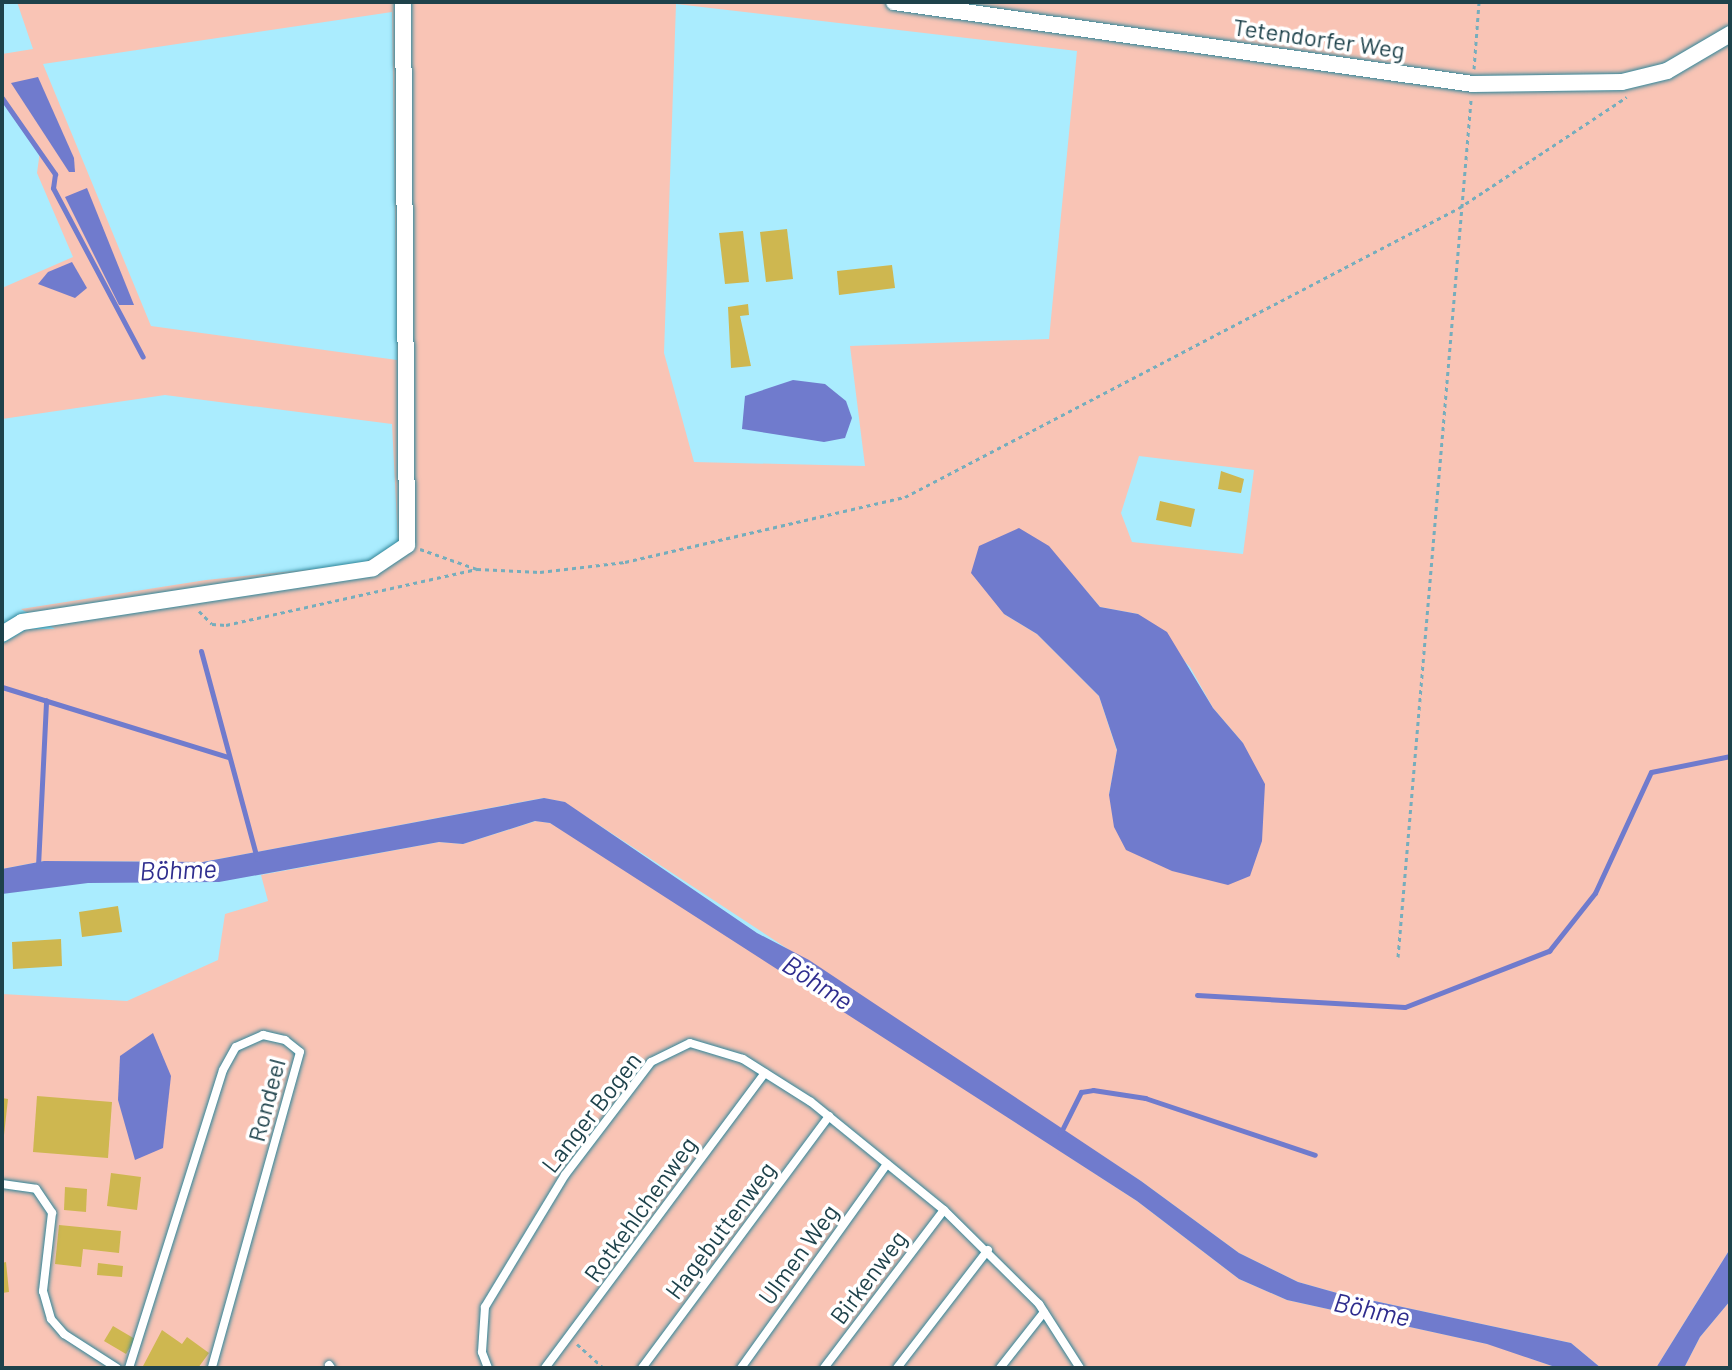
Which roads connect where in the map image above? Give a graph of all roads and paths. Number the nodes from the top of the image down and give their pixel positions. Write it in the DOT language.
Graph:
graph roads {
  1 [pos="403,2"];
  2 [pos="894,2"];
  3 [pos="1479,2"];
  4 [pos="1730,34"];
  5 [pos="1473,84"];
  6 [pos="1628,97"];
  7 [pos="1459,208"];
  8 [pos="407,545"];
  9 [pos="477,569"];
  10 [pos="198,595"];
  11 [pos="2,634"];
  12 [pos="1398,957"];
  13 [pos="765,1073"];
  14 [pos="829,1116"];
  15 [pos="887,1164"];
  16 [pos="2,1184"];
  17 [pos="944,1210"];
  18 [pos="988,1250"];
  19 [pos="1044,1312"];
  20 [pos="570,1338"];
  21 [pos="104,1364"];
  22 [pos="117,1368"];
  23 [pos="129,1368"];
  24 [pos="212,1368"];
  25 [pos="488,1368"];
  26 [pos="545,1368"];
  27 [pos="604,1368"];
  28 [pos="642,1368"];
  29 [pos="741,1368"];
  30 [pos="824,1368"];
  31 [pos="897,1368"];
  32 [pos="1000,1368"];
  33 [pos="1080,1368"];
  1 -- 8 [label="street"];
  2 -- 5 [label="street, Tetendorfer Weg"];
  3 -- 5 [label="path"];
  4 -- 5 [label="street, Tetendorfer Weg"];
  5 -- 7 [label="path"];
  6 -- 7 [label="path"];
  7 -- 9 [label="path"];
  7 -- 12 [label="path"];
  8 -- 9 [label="path"];
  8 -- 10 [label="street"];
  9 -- 10 [label="path"];
  10 -- 11 [label="street"];
  13 -- 14 [label="lane, Langer Bogen"];
  13 -- 20 [label="lane, Rotkehlchenweg"];
  13 -- 25 [label="lane, Langer Bogen"];
  14 -- 15 [label="lane, Langer Bogen"];
  14 -- 28 [label="lane, Hagebuttenweg"];
  15 -- 17 [label="lane, Langer Bogen"];
  15 -- 29 [label="lane, Ulmen Weg"];
  16 -- 21 [label="lane"];
  17 -- 18 [label="lane, Langer Bogen"];
  17 -- 30 [label="lane, Birkenweg"];
  18 -- 19 [label="lane, Langer Bogen"];
  18 -- 31 [label="lane"];
  19 -- 32 [label="lane"];
  19 -- 33 [label="lane, Langer Bogen"];
  20 -- 26 [label="lane, Rotkehlchenweg"];
  20 -- 27 [label="path"];
  21 -- 22 [label="lane"];
  23 -- 24 [label="lane, Rondeel"];
}
